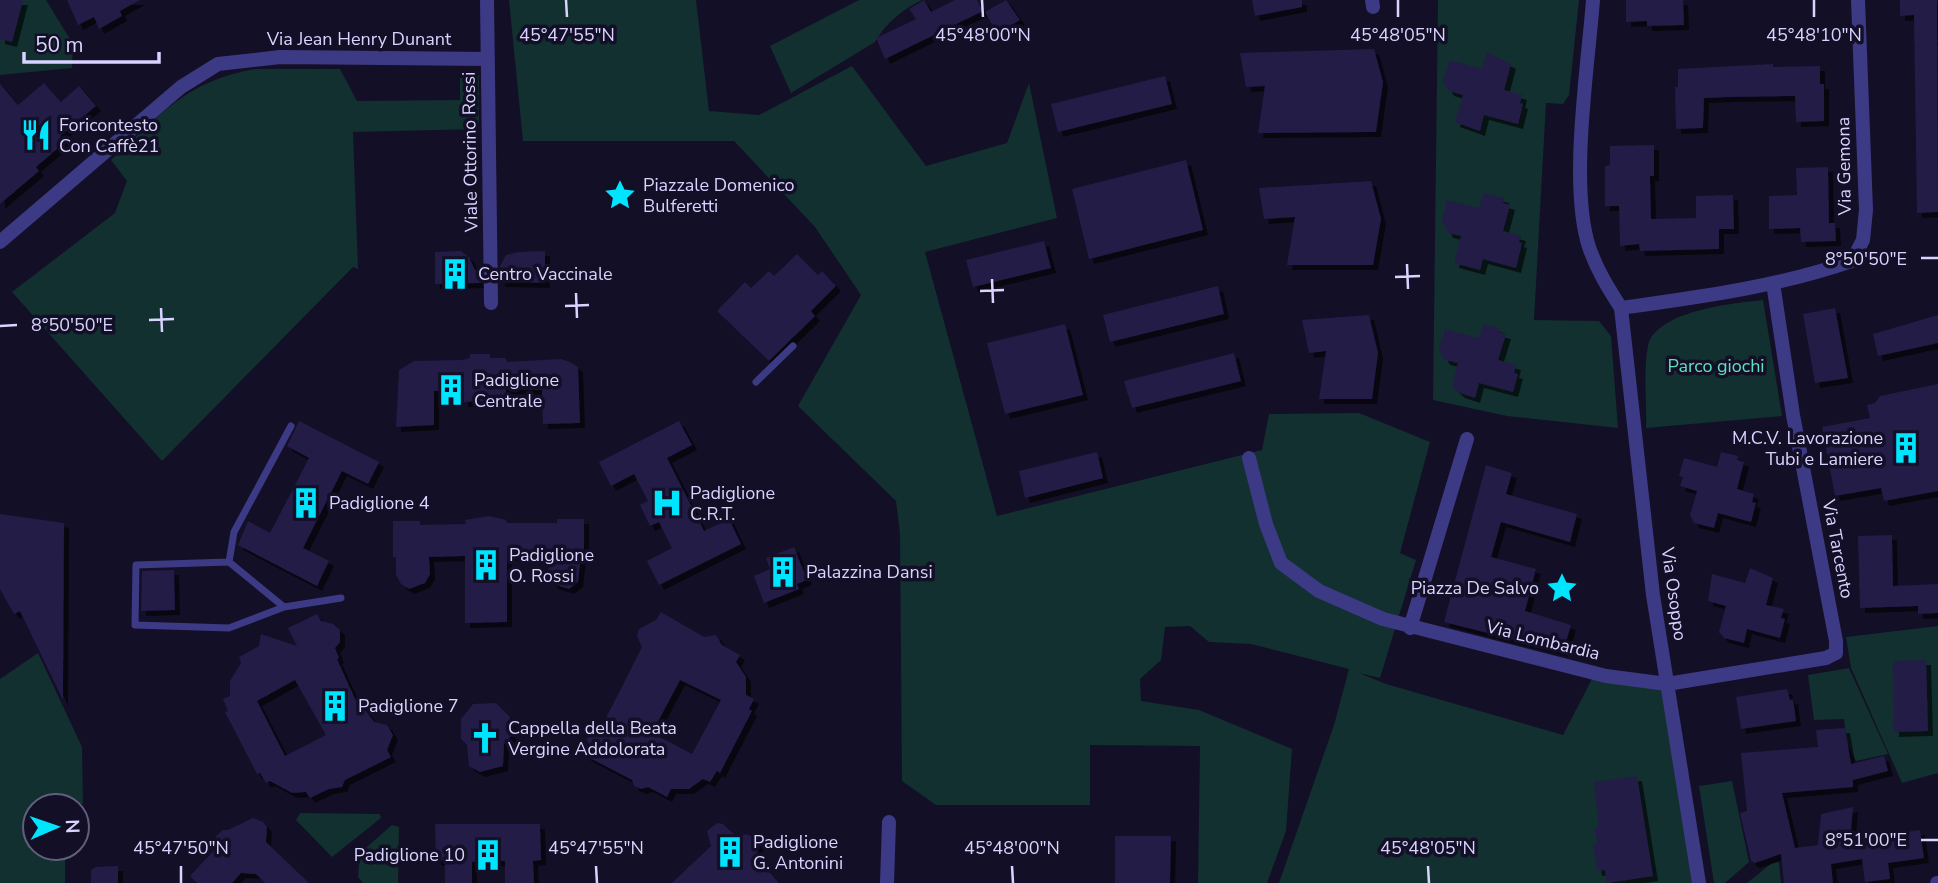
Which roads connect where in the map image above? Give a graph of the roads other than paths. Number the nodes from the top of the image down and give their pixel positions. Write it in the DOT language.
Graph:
graph roads {
  1 [pos="487,0"];
  2 [pos="1593,0"];
  3 [pos="1858,0"];
  4 [pos="488,59"];
  5 [pos="0,242"];
  6 [pos="1773,283"];
  7 [pos="491,303"];
  8 [pos="1622,308"];
  9 [pos="793,346"];
  10 [pos="756,382"];
  11 [pos="291,426"];
  12 [pos="1467,439"];
  13 [pos="1249,458"];
  14 [pos="229,562"];
  15 [pos="341,598"];
  16 [pos="284,607"];
  17 [pos="1410,628"];
  18 [pos="1667,684"];
  19 [pos="889,822"];
  20 [pos="887,883"];
  21 [pos="1699,883"];
  1 -- 4 [label="street, Viale Ottorino Rossi"];
  2 -- 8 [label="street"];
  3 -- 6 [label="street, Via Gemona"];
  4 -- 5 [label="street, Via Jean Henry Dunant"];
  4 -- 7 [label="street, Viale Ottorino Rossi"];
  6 -- 8 [label="street, Via Gemona"];
  6 -- 18 [label="street, Via Tarcento"];
  8 -- 18 [label="street, Via Osoppo"];
  9 -- 10 [label="lane"];
  11 -- 14 [label="lane"];
  12 -- 17 [label="street"];
  13 -- 17 [label="street, Via Lombardia"];
  14 -- 16 [label="lane"];
  14 -- 16 [label="lane"];
  15 -- 16 [label="lane"];
  17 -- 18 [label="street, Via Lombardia"];
  18 -- 21 [label="street, Via Osoppo"];
  19 -- 20 [label="street"];
}
